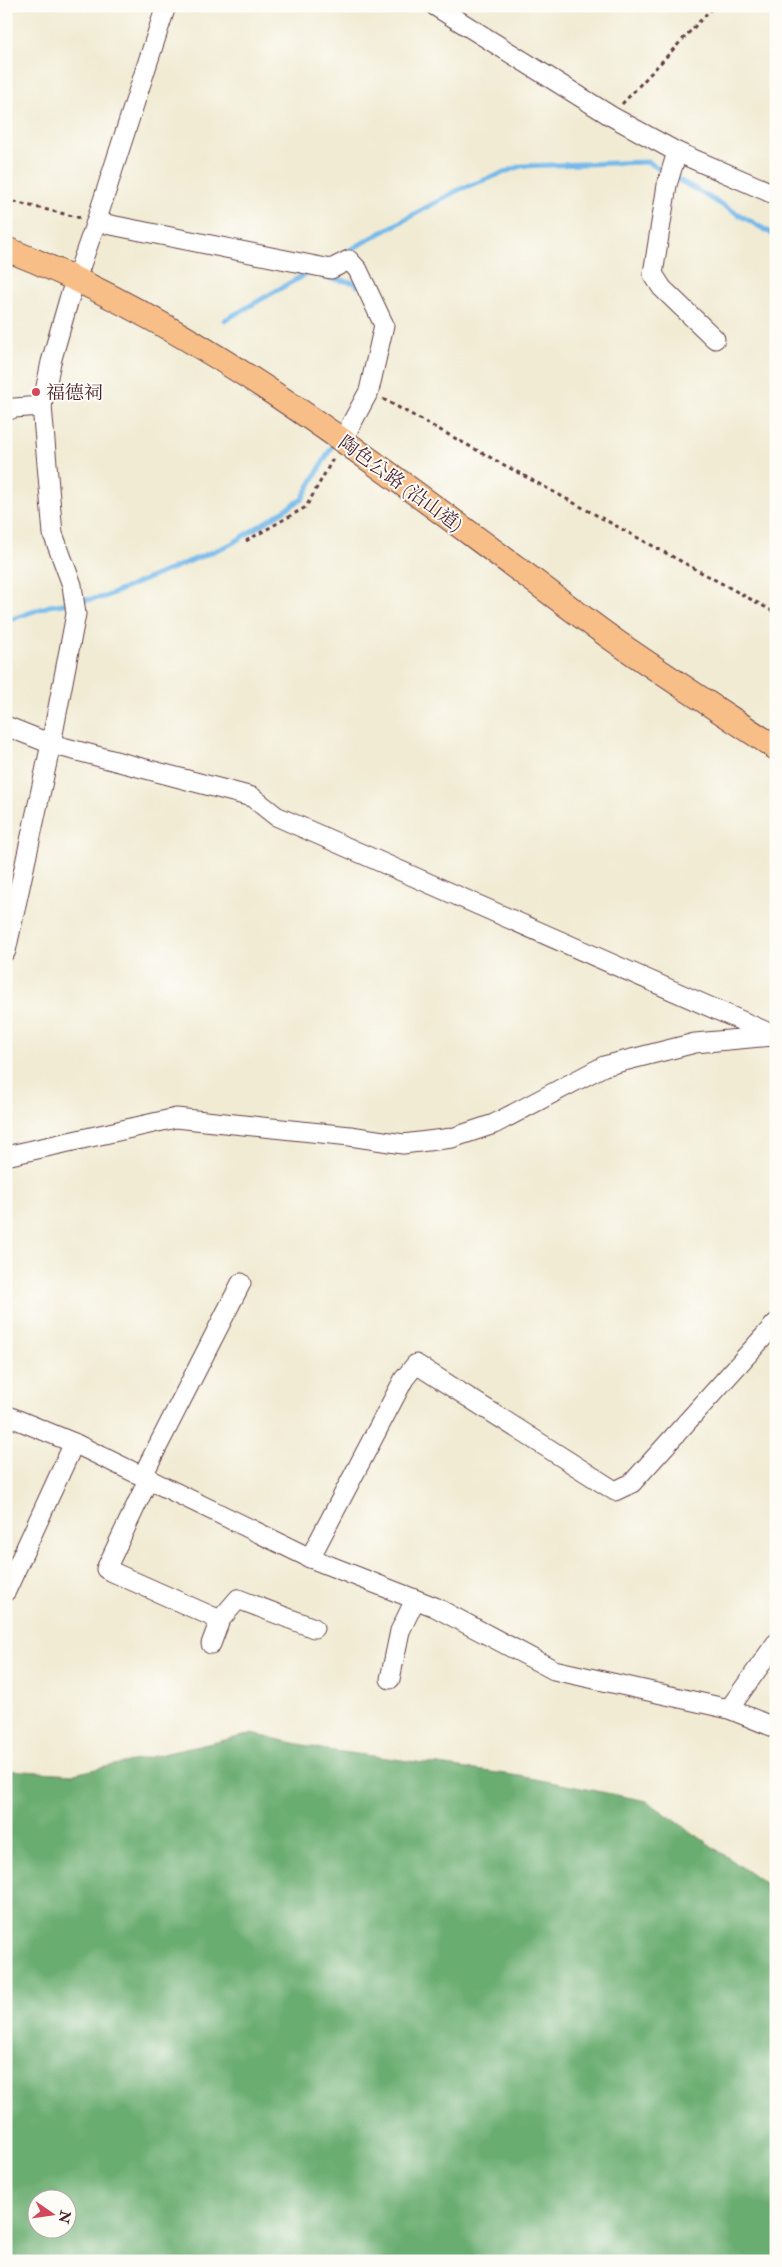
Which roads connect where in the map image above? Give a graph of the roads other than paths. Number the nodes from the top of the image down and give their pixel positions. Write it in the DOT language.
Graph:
graph roads {
  1 [pos="166,6"];
  2 [pos="435,6"];
  3 [pos="672,168"];
  4 [pos="776,196"];
  5 [pos="96,222"];
  6 [pos="6,250"];
  7 [pos="75,278"];
  8 [pos="715,339"];
  9 [pos="42,406"];
  10 [pos="6,411"];
  11 [pos="342,441"];
  12 [pos="6,726"];
  13 [pos="51,744"];
  14 [pos="776,748"];
  15 [pos="6,951"];
  16 [pos="775,1036"];
  17 [pos="6,1156"];
  18 [pos="241,1283"];
  19 [pos="776,1323"];
  20 [pos="6,1416"];
  21 [pos="74,1443"];
  22 [pos="146,1477"];
  23 [pos="310,1558"];
  24 [pos="6,1592"];
  25 [pos="416,1600"];
  26 [pos="220,1620"];
  27 [pos="314,1628"];
  28 [pos="776,1643"];
  29 [pos="211,1644"];
  30 [pos="390,1679"];
  31 [pos="730,1709"];
  32 [pos="776,1728"];
  1 -- 5 [label="street"];
  2 -- 3 [label="street"];
  3 -- 4 [label="street"];
  3 -- 8 [label="street"];
  5 -- 7 [label="street"];
  5 -- 11 [label="street"];
  6 -- 7 [label="main road, 陶色公路 (沿山道)"];
  7 -- 9 [label="street"];
  7 -- 11 [label="main road, 陶色公路 (沿山道)"];
  9 -- 10 [label="street"];
  9 -- 13 [label="street"];
  11 -- 14 [label="main road, 陶色公路 (沿山道)"];
  12 -- 13 [label="street"];
  13 -- 15 [label="street"];
  13 -- 16 [label="street"];
  16 -- 17 [label="street"];
  18 -- 22 [label="street"];
  19 -- 23 [label="street"];
  20 -- 21 [label="street"];
  21 -- 22 [label="street"];
  21 -- 24 [label="street"];
  22 -- 23 [label="street"];
  22 -- 26 [label="street"];
  23 -- 25 [label="street"];
  25 -- 30 [label="street"];
  25 -- 31 [label="street"];
  26 -- 27 [label="street"];
  26 -- 29 [label="street"];
  28 -- 31 [label="street"];
  31 -- 32 [label="street"];
}
